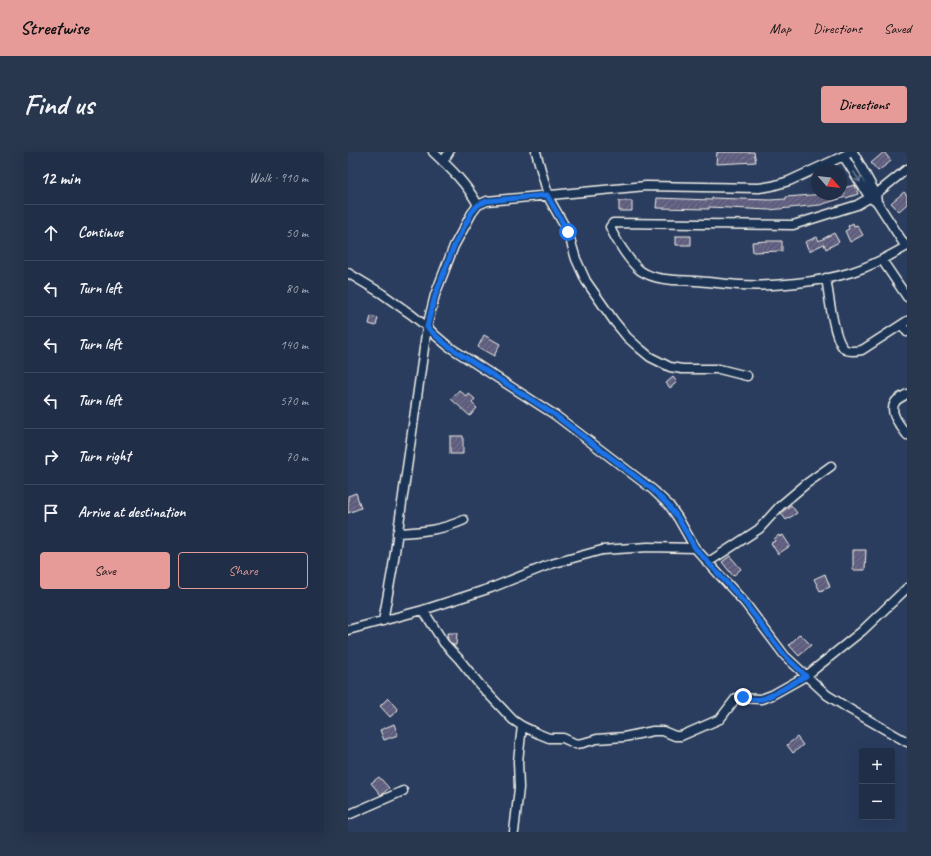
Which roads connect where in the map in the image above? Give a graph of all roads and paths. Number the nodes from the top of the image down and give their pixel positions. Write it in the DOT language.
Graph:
graph roads {
  1 [pos="433,152"];
  2 [pos="449,152"];
  3 [pos="536,152"];
  4 [pos="853,152"];
  5 [pos="844,157"];
  6 [pos="443,162"];
  7 [pos="907,169"];
  8 [pos="547,195"];
  9 [pos="874,198"];
  10 [pos="478,205"];
  11 [pos="906,246"];
  12 [pos="882,260"];
  13 [pos="348,273"];
  14 [pos="826,278"];
  15 [pos="907,297"];
  16 [pos="904,323"];
  17 [pos="427,327"];
  18 [pos="907,332"];
  19 [pos="747,376"];
  20 [pos="907,394"];
  21 [pos="907,435"];
  22 [pos="831,466"];
  23 [pos="464,520"];
  24 [pos="398,533"];
  25 [pos="695,548"];
  26 [pos="707,563"];
  27 [pos="907,588"];
  28 [pos="423,610"];
  29 [pos="383,620"];
  30 [pos="348,630"];
  31 [pos="806,676"];
  32 [pos="522,726"];
  33 [pos="907,742"];
  34 [pos="403,791"];
  35 [pos="348,815"];
  36 [pos="514,832"];
  1 -- 6 [label="street"];
  2 -- 6 [label="street"];
  3 -- 8 [label="street"];
  4 -- 5 [label="street"];
  4 -- 9 [label="street"];
  5 -- 8 [label="street"];
  5 -- 9 [label="street, one-way"];
  6 -- 10 [label="street"];
  7 -- 9 [label="street"];
  8 -- 10 [label="street"];
  8 -- 19 [label="street"];
  9 -- 11 [label="street"];
  9 -- 14 [label="street"];
  10 -- 17 [label="street"];
  11 -- 12 [label="street"];
  12 -- 14 [label="street"];
  12 -- 15 [label="street"];
  13 -- 17 [label="street"];
  14 -- 16 [label="street"];
  16 -- 18 [label="street"];
  17 -- 24 [label="street"];
  17 -- 25 [label="street"];
  20 -- 21 [label="street"];
  22 -- 26 [label="street"];
  23 -- 24 [label="street"];
  24 -- 29 [label="street"];
  25 -- 26 [label="street"];
  25 -- 28 [label="street"];
  26 -- 31 [label="street"];
  27 -- 31 [label="street"];
  28 -- 29 [label="street"];
  28 -- 32 [label="street"];
  29 -- 30 [label="street"];
  31 -- 32 [label="street"];
  31 -- 33 [label="street"];
  32 -- 36 [label="street"];
  34 -- 35 [label="street"];
}
